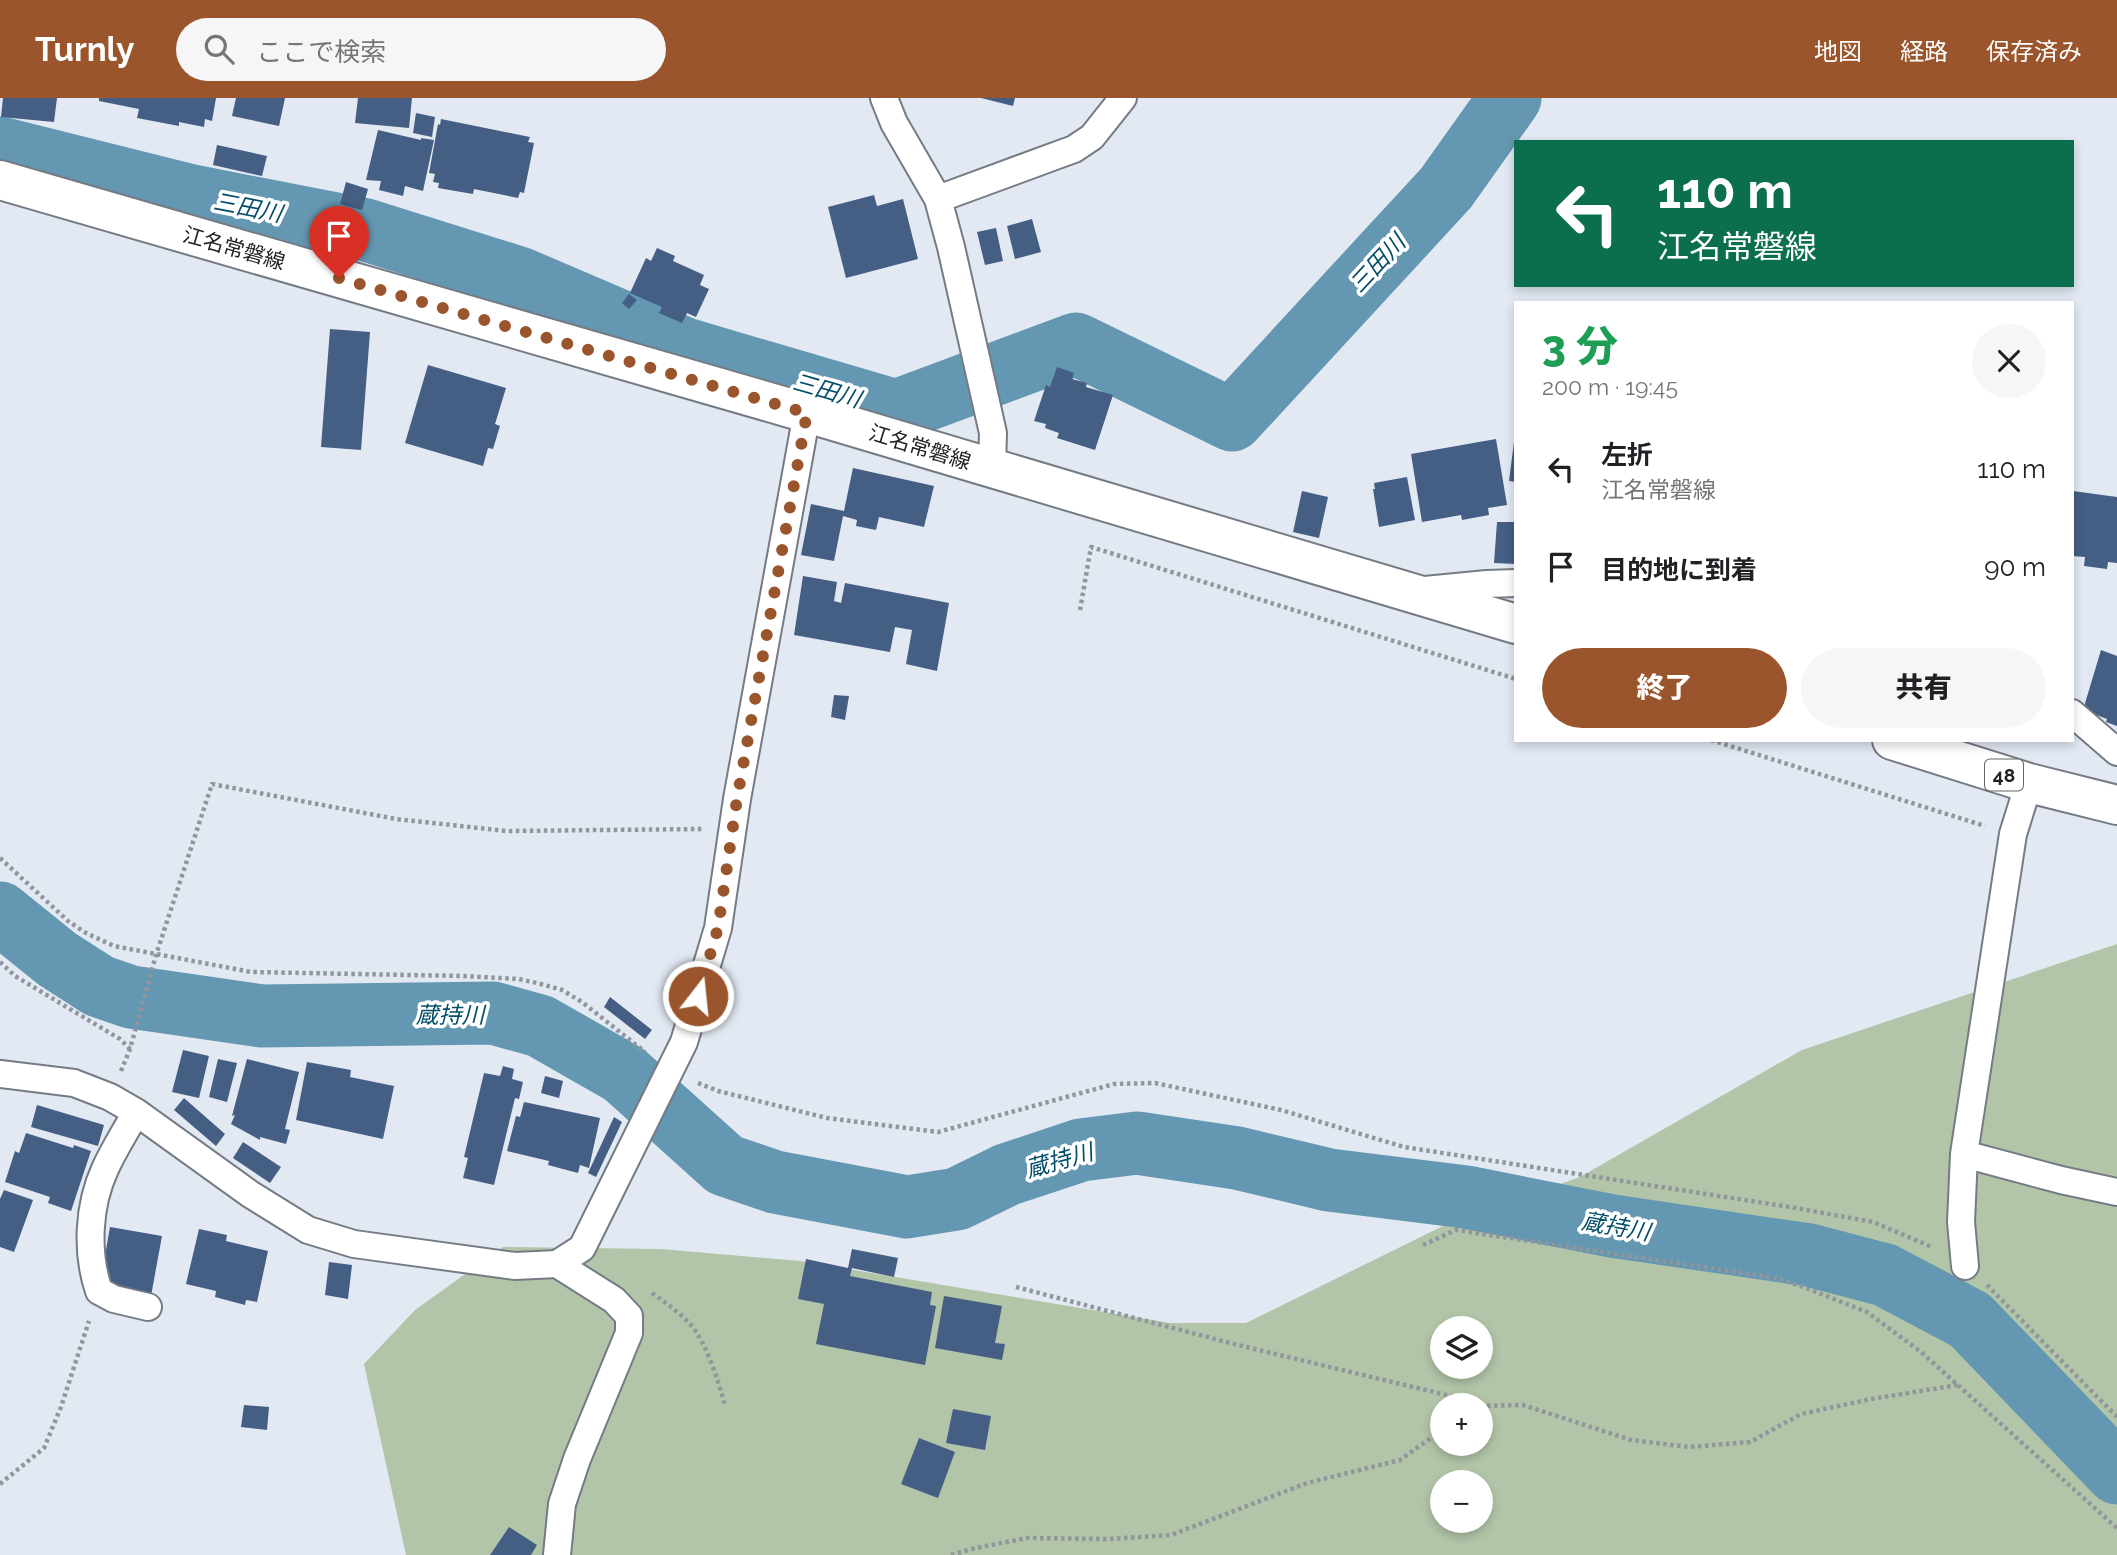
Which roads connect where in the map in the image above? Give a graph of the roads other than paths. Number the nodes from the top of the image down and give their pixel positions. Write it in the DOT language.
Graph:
graph roads {
  1 [pos="884,98"];
  2 [pos="1122,98"];
  3 [pos="0,180"];
  4 [pos="938,199"];
  5 [pos="807,413"];
  6 [pos="992,469"];
  7 [pos="1514,583"];
  8 [pos="1409,592"];
  9 [pos="1514,623"];
  10 [pos="2074,715"];
  11 [pos="1899,742"];
  12 [pos="2117,751"];
  13 [pos="2029,782"];
  14 [pos="2117,805"];
  15 [pos="0,1074"];
  16 [pos="136,1112"];
  17 [pos="1964,1154"];
  18 [pos="2117,1192"];
  19 [pos="557,1264"];
  20 [pos="1965,1266"];
  21 [pos="148,1307"];
  22 [pos="557,1555"];
  1 -- 4 [label="street"];
  2 -- 4 [label="street"];
  3 -- 5 [label="main road, 江名常磐線"];
  4 -- 6 [label="street"];
  5 -- 6 [label="main road, 江名常磐線"];
  5 -- 19 [label="street"];
  6 -- 8 [label="main road, 江名常磐線"];
  7 -- 8 [label="street"];
  8 -- 9 [label="main road, 江名常磐線"];
  10 -- 12 [label="street"];
  11 -- 13 [label="main road, 48"];
  13 -- 14 [label="main road, 48"];
  13 -- 17 [label="street"];
  15 -- 16 [label="street"];
  16 -- 19 [label="street"];
  16 -- 21 [label="street"];
  17 -- 18 [label="street"];
  17 -- 20 [label="street"];
  19 -- 22 [label="street"];
}
